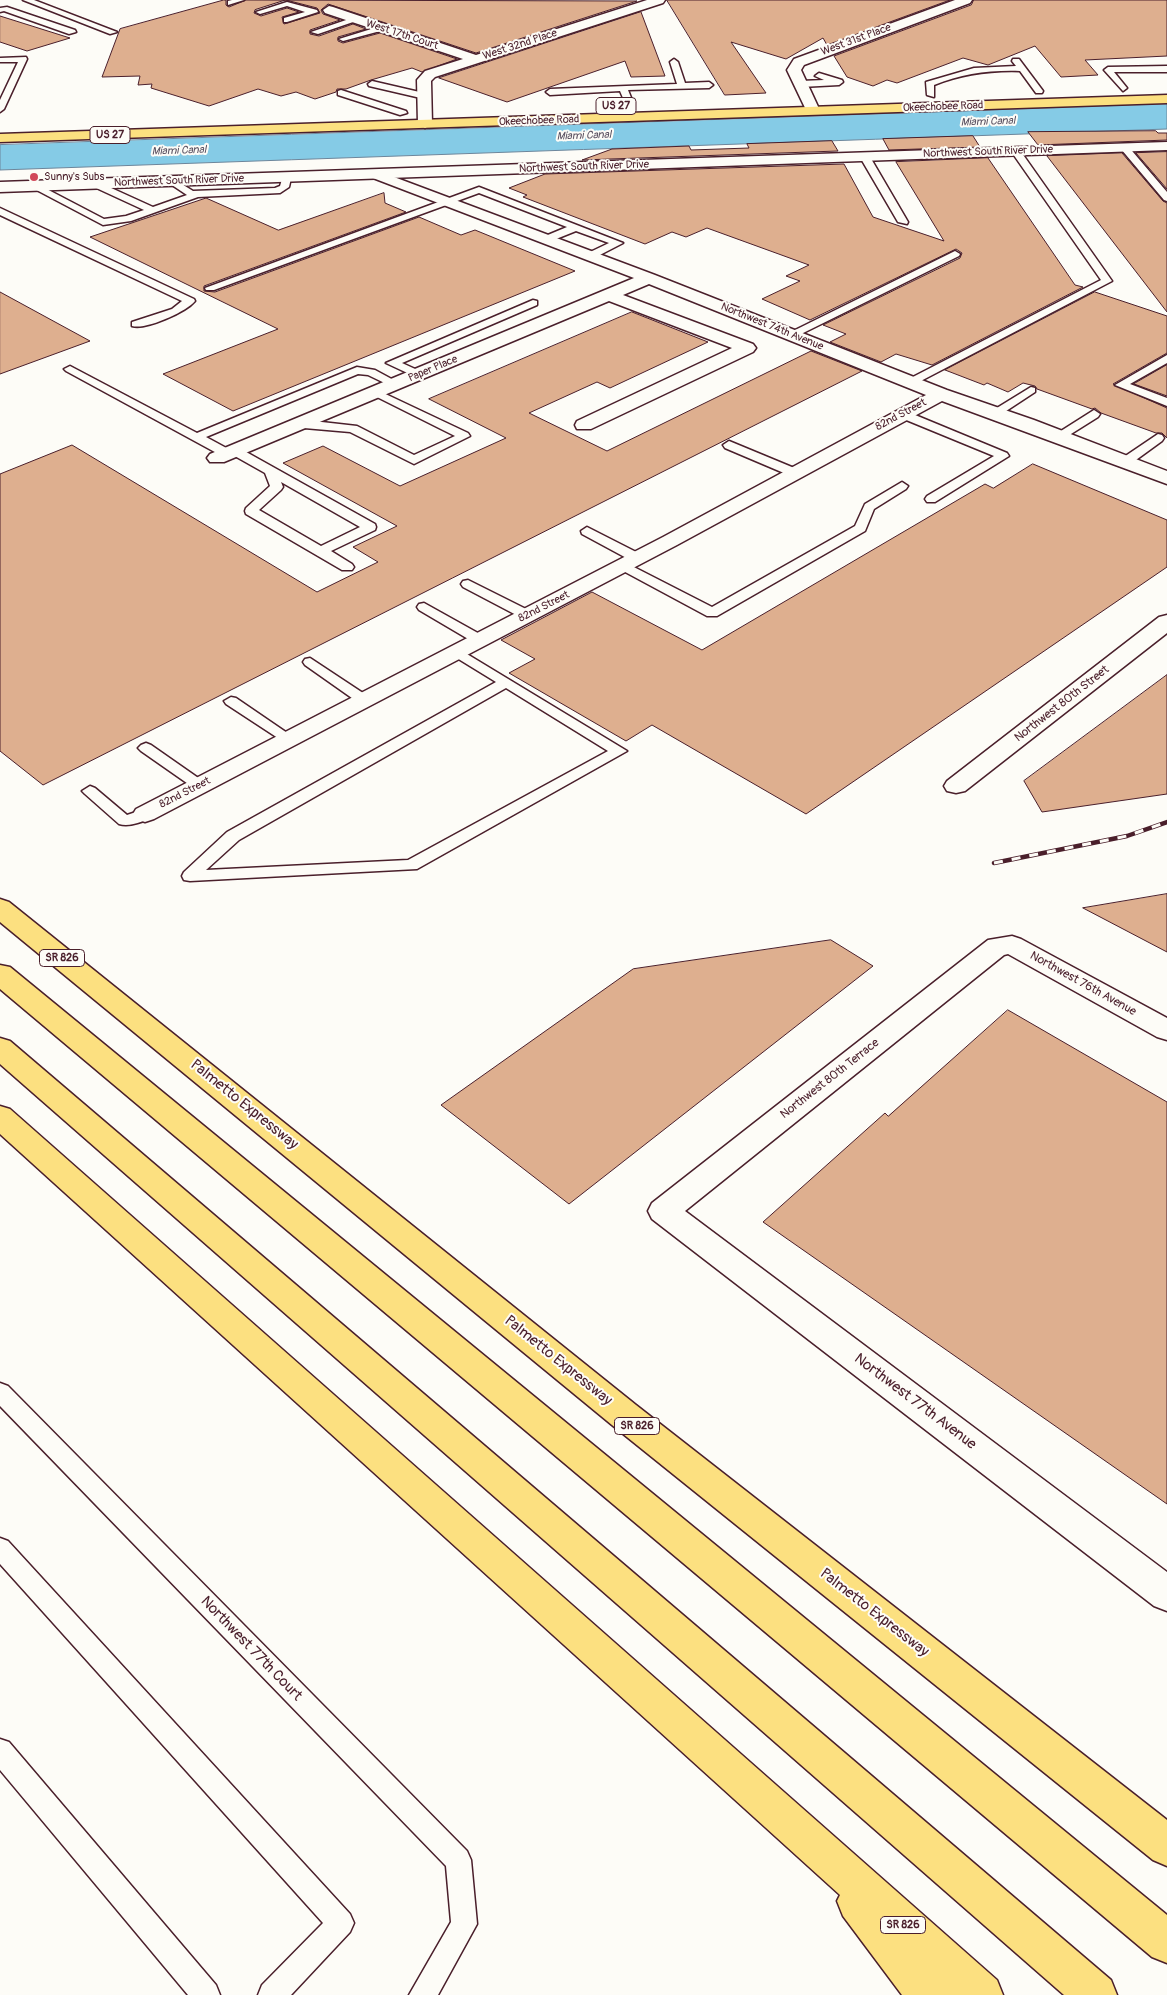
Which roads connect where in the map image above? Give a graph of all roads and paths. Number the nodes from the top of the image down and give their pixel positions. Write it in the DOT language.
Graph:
graph roads {
  1 [pos="27,0"];
  2 [pos="240,0"];
  3 [pos="275,0"];
  4 [pos="659,0"];
  5 [pos="966,0"];
  6 [pos="231,2"];
  7 [pos="287,4"];
  8 [pos="346,5"];
  9 [pos="1,9"];
  10 [pos="329,10"];
  11 [pos="260,12"];
  12 [pos="312,12"];
  13 [pos="287,20"];
  14 [pos="355,20"];
  15 [pos="380,28"];
  16 [pos="72,32"];
  17 [pos="113,32"];
  18 [pos="315,32"];
  19 [pos="343,39"];
  20 [pos="476,58"];
  21 [pos="0,60"];
  22 [pos="1016,61"];
  23 [pos="674,62"];
  24 [pos="1022,69"];
  25 [pos="1167,69"];
  26 [pos="819,76"];
  27 [pos="372,84"];
  28 [pos="801,84"];
  29 [pos="709,85"];
  30 [pos="682,86"];
  31 [pos="1167,87"];
  32 [pos="623,88"];
  33 [pos="1123,88"];
  34 [pos="1038,91"];
  35 [pos="341,92"];
  36 [pos="550,92"];
  37 [pos="931,95"];
  38 [pos="425,96"];
  39 [pos="2,98"];
  40 [pos="1167,99"];
  41 [pos="630,105"];
  42 [pos="810,105"];
  43 [pos="0,109"];
  44 [pos="403,113"];
  45 [pos="425,118"];
  46 [pos="67,122"];
  47 [pos="0,138"];
  48 [pos="1167,146"];
  49 [pos="1124,148"];
  50 [pos="1016,152"];
  51 [pos="865,157"];
  52 [pos="378,175"];
  53 [pos="286,178"];
  54 [pos="172,181"];
  55 [pos="95,184"];
  56 [pos="34,186"];
  57 [pos="0,187"];
  58 [pos="191,194"];
  59 [pos="1167,198"];
  60 [pos="447,201"];
  61 [pos="151,210"];
  62 [pos="0,211"];
  63 [pos="903,222"];
  64 [pos="576,227"];
  65 [pos="547,239"];
  66 [pos="955,254"];
  67 [pos="590,256"];
  68 [pos="649,278"];
  69 [pos="210,288"];
  70 [pos="609,295"];
  71 [pos="533,303"];
  72 [pos="136,324"];
  73 [pos="791,335"];
  74 [pos="438,344"];
  75 [pos="462,357"];
  76 [pos="1167,358"];
  77 [pos="70,369"];
  78 [pos="420,375"];
  79 [pos="911,382"];
  80 [pos="395,385"];
  81 [pos="1031,390"];
  82 [pos="377,393"];
  83 [pos="941,394"];
  84 [pos="1167,402"];
  85 [pos="996,413"];
  86 [pos="903,414"];
  87 [pos="1094,414"];
  88 [pos="304,424"];
  89 [pos="584,425"];
  90 [pos="1059,436"];
  91 [pos="197,437"];
  92 [pos="1158,438"];
  93 [pos="729,445"];
  94 [pos="227,455"];
  95 [pos="1125,462"];
  96 [pos="270,471"];
  97 [pos="795,473"];
  98 [pos="1167,478"];
  99 [pos="902,486"];
  100 [pos="931,499"];
  101 [pos="588,531"];
  102 [pos="320,551"];
  103 [pos="629,562"];
  104 [pos="347,567"];
  105 [pos="468,584"];
  106 [pos="424,607"];
  107 [pos="527,615"];
  108 [pos="1167,622"];
  109 [pos="480,640"];
  110 [pos="457,652"];
  111 [pos="310,662"];
  112 [pos="506,682"];
  113 [pos="364,700"];
  114 [pos="231,701"];
  115 [pos="289,739"];
  116 [pos="146,748"];
  117 [pos="199,785"];
  118 [pos="956,786"];
  119 [pos="90,790"];
  120 [pos="145,814"];
  121 [pos="5,912"];
  122 [pos="997,946"];
  123 [pos="0,974"];
  124 [pos="1167,1030"];
  125 [pos="0,1048"];
  126 [pos="0,1117"];
  127 [pos="662,1211"];
  128 [pos="0,1392"];
  129 [pos="0,1548"];
  130 [pos="1167,1594"];
  131 [pos="0,1752"];
  132 [pos="1167,1846"];
  133 [pos="824,1856"];
  134 [pos="1167,1942"];
  135 [pos="206,1995"];
  136 [pos="272,1995"];
  137 [pos="424,1995"];
  138 [pos="928,1995"];
  139 [pos="982,1995"];
  140 [pos="1096,1995"];
  1 -- 17 [label="lane"];
  2 -- 6 [label="lane"];
  3 -- 7 [label="lane"];
  4 -- 20 [label="street, West 32nd Place"];
  5 -- 28 [label="street, West 31st Place"];
  7 -- 11 [label="lane"];
  7 -- 12 [label="lane"];
  8 -- 10 [label="street"];
  9 -- 16 [label="lane"];
  10 -- 12 [label="lane"];
  10 -- 14 [label="street, West 17th Court"];
  12 -- 13 [label="lane"];
  14 -- 15 [label="street, West 17th Court"];
  14 -- 18 [label="lane"];
  15 -- 19 [label="lane"];
  15 -- 20 [label="street, West 17th Court"];
  20 -- 38 [label="street, West 32nd Place"];
  21 -- 39 [label="lane"];
  22 -- 24 [label="lane"];
  23 -- 30 [label="lane"];
  24 -- 34 [label="lane"];
  24 -- 37 [label="lane"];
  25 -- 33 [label="lane"];
  26 -- 28 [label="lane"];
  27 -- 38 [label="lane"];
  28 -- 42 [label="street, West 31st Place"];
  29 -- 30 [label="lane"];
  30 -- 32 [label="lane"];
  31 -- 33 [label="highway, Okeechobee Road / US 27"];
  32 -- 36 [label="lane"];
  32 -- 41 [label="lane"];
  33 -- 34 [label="highway, Okeechobee Road / US 27"];
  34 -- 37 [label="highway, Okeechobee Road / US 27"];
  35 -- 44 [label="lane"];
  37 -- 42 [label="highway, Okeechobee Road / US 27"];
  38 -- 45 [label="street, West 32nd Place"];
  39 -- 43 [label="lane"];
  40 -- 42 [label="highway, Okeechobee Road / US 27"];
  41 -- 42 [label="highway, Okeechobee Road / US 27"];
  41 -- 45 [label="highway, Okeechobee Road / US 27"];
  42 -- 45 [label="highway, Okeechobee Road / US 27"];
  44 -- 45 [label="highway, Okeechobee Road / US 27"];
  44 -- 46 [label="highway, Okeechobee Road / US 27"];
  45 -- 47 [label="highway, Okeechobee Road / US 27"];
  48 -- 49 [label="street, Northwest South River Drive"];
  49 -- 50 [label="street, Northwest South River Drive"];
  49 -- 59 [label="lane"];
  50 -- 51 [label="street, Northwest South River Drive"];
  50 -- 79 [label="lane"];
  51 -- 52 [label="street, Northwest South River Drive"];
  51 -- 63 [label="lane"];
  52 -- 53 [label="street, Northwest South River Drive"];
  52 -- 60 [label="street, Northwest 74th Avenue"];
  53 -- 54 [label="street, Northwest South River Drive"];
  53 -- 58 [label="lane"];
  54 -- 55 [label="street, Northwest South River Drive"];
  54 -- 58 [label="lane"];
  55 -- 56 [label="street, Northwest South River Drive"];
  55 -- 61 [label="lane"];
  56 -- 57 [label="street, Northwest South River Drive"];
  56 -- 61 [label="lane"];
  58 -- 61 [label="lane"];
  60 -- 64 [label="lane"];
  60 -- 65 [label="street, Northwest 74th Avenue"];
  60 -- 69 [label="lane"];
  62 -- 72 [label="lane"];
  64 -- 65 [label="lane"];
  64 -- 67 [label="lane"];
  65 -- 67 [label="street, Northwest 74th Avenue"];
  66 -- 73 [label="lane"];
  67 -- 68 [label="street, Northwest 74th Avenue"];
  68 -- 70 [label="street, Paper Place"];
  68 -- 73 [label="street, Northwest 74th Avenue"];
  70 -- 75 [label="street, Paper Place"];
  70 -- 89 [label="street"];
  71 -- 74 [label="lane"];
  73 -- 79 [label="street, Northwest 74th Avenue"];
  74 -- 75 [label="lane"];
  74 -- 78 [label="lane"];
  75 -- 78 [label="street, Paper Place"];
  76 -- 84 [label="lane"];
  77 -- 91 [label="lane"];
  78 -- 80 [label="street, Paper Place"];
  79 -- 83 [label="street, Northwest 74th Avenue"];
  80 -- 82 [label="street, Paper Place"];
  80 -- 91 [label="lane"];
  81 -- 85 [label="lane"];
  82 -- 88 [label="street, Paper Place"];
  82 -- 88 [label="lane"];
  83 -- 85 [label="street, Northwest 74th Avenue"];
  83 -- 86 [label="street, 82nd Street"];
  85 -- 90 [label="street, Northwest 74th Avenue"];
  86 -- 97 [label="street, 82nd Street"];
  86 -- 100 [label="lane"];
  87 -- 90 [label="lane"];
  88 -- 94 [label="street, Paper Place"];
  90 -- 95 [label="street, Northwest 74th Avenue"];
  91 -- 94 [label="lane"];
  92 -- 95 [label="lane"];
  93 -- 97 [label="lane"];
  94 -- 96 [label="lane"];
  95 -- 98 [label="street, Northwest 74th Avenue"];
  96 -- 102 [label="lane"];
  96 -- 102 [label="lane"];
  97 -- 103 [label="street, 82nd Street"];
  99 -- 103 [label="lane"];
  101 -- 103 [label="lane"];
  102 -- 104 [label="lane"];
  103 -- 107 [label="street, 82nd Street"];
  105 -- 107 [label="lane"];
  106 -- 109 [label="lane"];
  107 -- 109 [label="street, 82nd Street"];
  108 -- 118 [label="street, Northwest 80th Street"];
  109 -- 110 [label="street, 82nd Street"];
  110 -- 112 [label="lane"];
  110 -- 113 [label="street, 82nd Street"];
  111 -- 113 [label="lane"];
  112 -- 112 [label="lane"];
  113 -- 115 [label="street, 82nd Street"];
  114 -- 115 [label="lane"];
  115 -- 117 [label="street, 82nd Street"];
  116 -- 117 [label="lane"];
  117 -- 120 [label="street, 82nd Street"];
  119 -- 120 [label="lane"];
  121 -- 132 [label="highway, Palmetto Expressway / SR 826"];
  122 -- 124 [label="street, Northwest 76th Avenue"];
  122 -- 127 [label="street, Northwest 80th Terrace"];
  123 -- 134 [label="highway"];
  125 -- 140 [label="highway"];
  126 -- 133 [label="highway, SR 826"];
  127 -- 130 [label="street, Northwest 77th Avenue"];
  128 -- 137 [label="lane, Northwest 77th Court"];
  129 -- 136 [label="lane"];
  131 -- 135 [label="lane"];
  133 -- 138 [label="highway"];
  133 -- 139 [label="highway, SR 826"];
}
